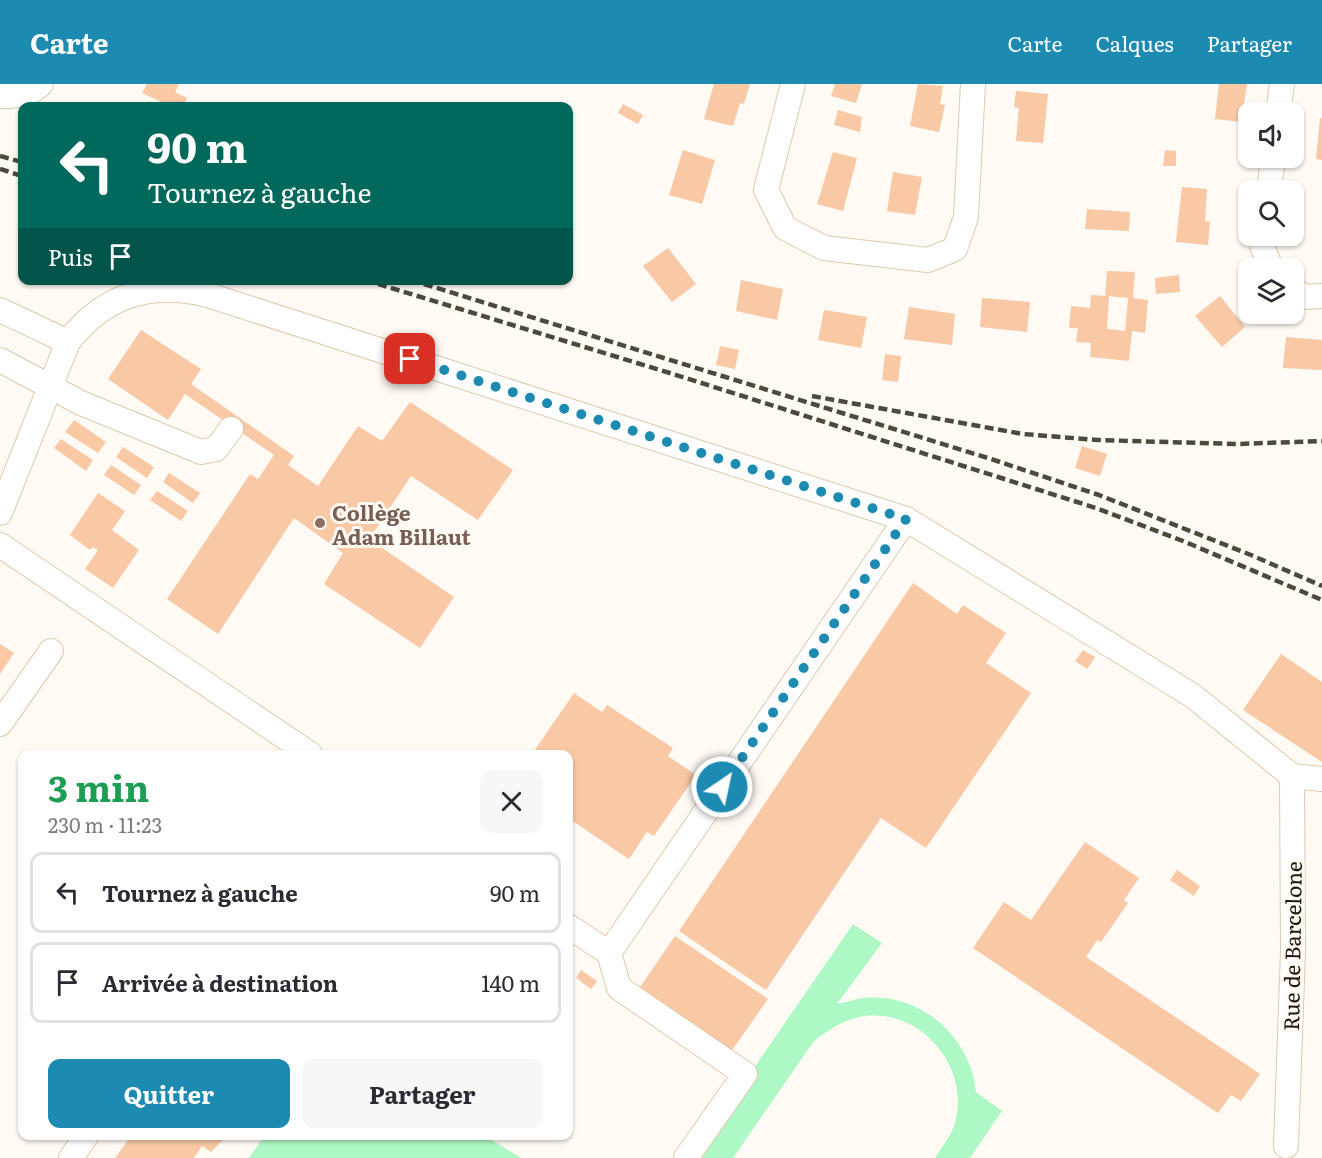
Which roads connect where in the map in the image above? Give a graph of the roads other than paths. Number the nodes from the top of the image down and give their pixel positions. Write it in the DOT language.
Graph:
graph roads {
  1 [pos="41,84"];
  2 [pos="793,84"];
  3 [pos="973,84"];
  4 [pos="1282,84"];
  5 [pos="0,96"];
  6 [pos="1279,102"];
  7 [pos="1304,296"];
  8 [pos="1322,296"];
  9 [pos="0,310"];
  10 [pos="68,342"];
  11 [pos="0,360"];
  12 [pos="51,386"];
  13 [pos="231,429"];
  14 [pos="0,513"];
  15 [pos="906,519"];
  16 [pos="0,545"];
  17 [pos="51,651"];
  18 [pos="0,724"];
  19 [pos="304,750"];
  20 [pos="1293,776"];
  21 [pos="1322,779"];
  22 [pos="573,929"];
  23 [pos="609,954"];
  24 [pos="83,1140"];
  25 [pos="1286,1146"];
  26 [pos="71,1158"];
  27 [pos="686,1158"];
  1 -- 5 [label="street"];
  2 -- 3 [label="street"];
  4 -- 6 [label="street"];
  7 -- 8 [label="street"];
  9 -- 10 [label="street"];
  10 -- 12 [label="street"];
  10 -- 15 [label="street"];
  11 -- 12 [label="street"];
  12 -- 13 [label="street"];
  12 -- 14 [label="street"];
  15 -- 20 [label="street"];
  15 -- 23 [label="street"];
  16 -- 19 [label="street"];
  17 -- 18 [label="street"];
  20 -- 21 [label="street"];
  20 -- 25 [label="street, Rue de Barcelone"];
  22 -- 23 [label="street"];
  23 -- 27 [label="street"];
  24 -- 26 [label="street"];
}
